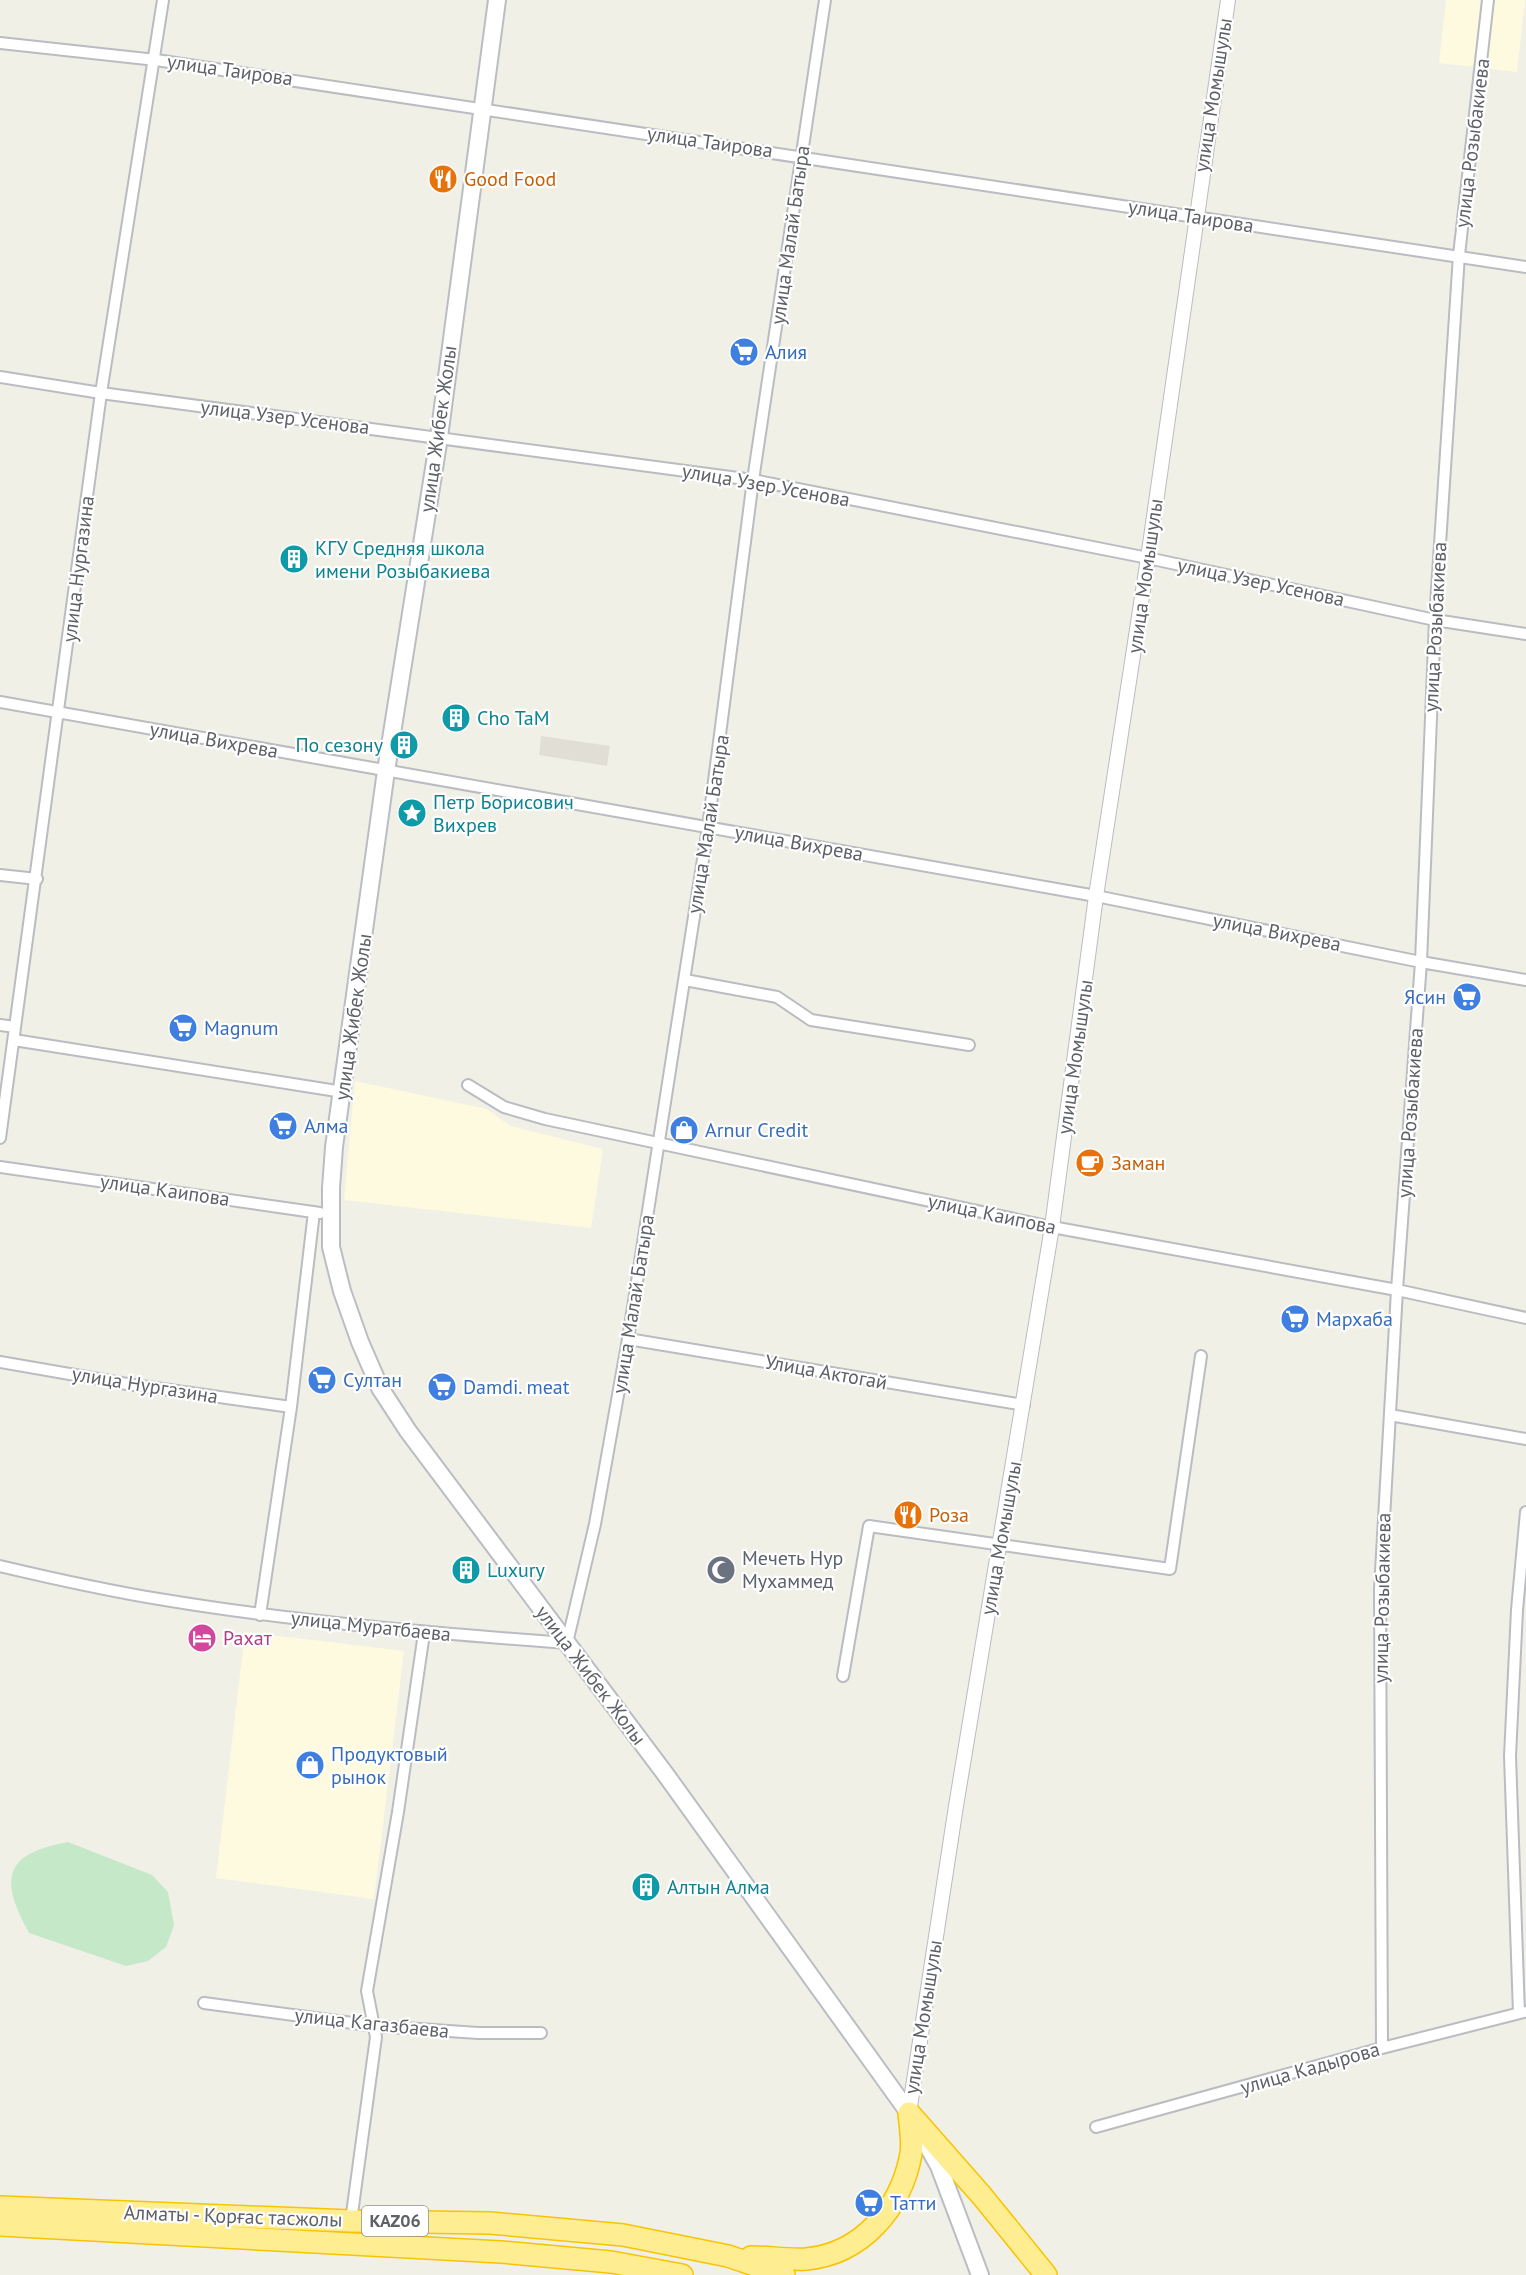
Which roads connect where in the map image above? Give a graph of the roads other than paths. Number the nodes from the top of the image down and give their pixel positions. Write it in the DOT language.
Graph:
graph roads {
  1 [pos="164,0"];
  2 [pos="497,0"];
  3 [pos="825,0"];
  4 [pos="1228,0"];
  5 [pos="1488,0"];
  6 [pos="0,43"];
  7 [pos="156,60"];
  8 [pos="480,108"];
  9 [pos="802,156"];
  10 [pos="1195,217"];
  11 [pos="1459,255"];
  12 [pos="1526,267"];
  13 [pos="0,377"];
  14 [pos="100,393"];
  15 [pos="439,437"];
  16 [pos="753,480"];
  17 [pos="1149,558"];
  18 [pos="1434,620"];
  19 [pos="1526,634"];
  20 [pos="0,702"];
  21 [pos="59,714"];
  22 [pos="386,771"];
  23 [pos="708,827"];
  24 [pos="0,875"];
  25 [pos="37,879"];
  26 [pos="1096,896"];
  27 [pos="1421,962"];
  28 [pos="685,980"];
  29 [pos="1526,980"];
  30 [pos="0,1025"];
  31 [pos="15,1027"];
  32 [pos="14,1040"];
  33 [pos="969,1045"];
  34 [pos="468,1085"];
  35 [pos="343,1092"];
  36 [pos="0,1138"];
  37 [pos="658,1143"];
  38 [pos="0,1167"];
  39 [pos="322,1213"];
  40 [pos="1052,1227"];
  41 [pos="1397,1290"];
  42 [pos="1526,1318"];
  43 [pos="628,1339"];
  44 [pos="1201,1356"];
  45 [pos="0,1362"];
  46 [pos="1024,1405"];
  47 [pos="291,1407"];
  48 [pos="1390,1415"];
  49 [pos="1526,1439"];
  50 [pos="1526,1512"];
  51 [pos="1000,1546"];
  52 [pos="0,1566"];
  53 [pos="260,1615"];
  54 [pos="424,1633"];
  55 [pos="567,1643"];
  56 [pos="843,1676"];
  57 [pos="204,2003"];
  58 [pos="1522,2012"];
  59 [pos="375,2026"];
  60 [pos="541,2033"];
  61 [pos="1382,2048"];
  62 [pos="909,2113"];
  63 [pos="1095,2127"];
  64 [pos="0,2207"];
  65 [pos="351,2221"];
  66 [pos="0,2225"];
  67 [pos="728,2256"];
  68 [pos="682,2275"];
  69 [pos="784,2275"];
  70 [pos="980,2275"];
  71 [pos="1046,2275"];
  1 -- 7 [label="street, улица Нургазина"];
  2 -- 8 [label="main road, улица Жибек Жолы"];
  3 -- 9 [label="street, улица Малай Батыра"];
  4 -- 10 [label="street, улица Момышулы"];
  5 -- 11 [label="street, улица Розыбакиева"];
  6 -- 7 [label="street, улица Таирова"];
  7 -- 8 [label="street, улица Таирова"];
  7 -- 14 [label="street, улица Нургазина"];
  8 -- 9 [label="street, улица Таирова"];
  8 -- 15 [label="main road, улица Жибек Жолы"];
  9 -- 10 [label="street, улица Таирова"];
  9 -- 16 [label="street, улица Малай Батыра"];
  10 -- 11 [label="street, улица Таирова"];
  10 -- 17 [label="street, улица Момышулы"];
  11 -- 12 [label="street, улица Таирова"];
  11 -- 18 [label="street, улица Розыбакиева"];
  13 -- 14 [label="street, улица Узер Усенова"];
  14 -- 15 [label="street, улица Узер Усенова"];
  14 -- 21 [label="street, улица Нургазина"];
  15 -- 16 [label="street, улица Узер Усенова"];
  15 -- 22 [label="main road, улица Жибек Жолы"];
  16 -- 17 [label="street, улица Узер Усенова"];
  16 -- 23 [label="street, улица Малай Батыра"];
  17 -- 18 [label="street, улица Узер Усенова"];
  17 -- 26 [label="street, улица Момышулы"];
  18 -- 19 [label="street, улица Узер Усенова"];
  18 -- 27 [label="street, улица Розыбакиева"];
  20 -- 21 [label="street, улица Вихрева"];
  21 -- 22 [label="street, улица Вихрева"];
  21 -- 25 [label="street, улица Нургазина"];
  22 -- 23 [label="street, улица Вихрева"];
  22 -- 35 [label="main road, улица Жибек Жолы"];
  23 -- 26 [label="street, улица Вихрева"];
  23 -- 28 [label="street, улица Малай Батыра"];
  24 -- 25 [label="street"];
  25 -- 31 [label="street, улица Нургазина"];
  26 -- 27 [label="street, улица Вихрева"];
  26 -- 40 [label="street, улица Момышулы"];
  27 -- 29 [label="street, улица Вихрева"];
  27 -- 41 [label="street, улица Розыбакиева"];
  28 -- 33 [label="street"];
  28 -- 37 [label="street, улица Малай Батыра"];
  30 -- 31 [label="street"];
  31 -- 32 [label="street, улица Нургазина"];
  32 -- 35 [label="street"];
  32 -- 36 [label="street, улица Нургазина"];
  34 -- 37 [label="street, улица Каипова"];
  35 -- 39 [label="main road, улица Жибек Жолы"];
  37 -- 40 [label="street, улица Каипова"];
  37 -- 43 [label="street, улица Малай Батыра"];
  38 -- 39 [label="street, улица Каипова"];
  39 -- 47 [label="street"];
  39 -- 55 [label="main road, улица Жибек Жолы"];
  40 -- 41 [label="street, улица Каипова"];
  40 -- 46 [label="street, улица Момышулы"];
  41 -- 42 [label="street, улица Каипова"];
  41 -- 48 [label="street, улица Розыбакиева"];
  43 -- 46 [label="street, Улица Актогай"];
  43 -- 55 [label="street, улица Малай Батыра"];
  44 -- 51 [label="street"];
  45 -- 47 [label="street, улица Нургазина"];
  46 -- 51 [label="street, улица Момышулы"];
  47 -- 53 [label="street"];
  48 -- 49 [label="street"];
  48 -- 61 [label="street, улица Розыбакиева"];
  50 -- 58 [label="street"];
  51 -- 56 [label="street"];
  51 -- 62 [label="street, улица Момышулы"];
  52 -- 53 [label="street, улица Муратбаева"];
  53 -- 54 [label="street, улица Муратбаева"];
  54 -- 55 [label="street, улица Муратбаева"];
  54 -- 59 [label="street"];
  55 -- 62 [label="main road, улица Жибек Жолы"];
  57 -- 59 [label="street, улица Кагазбаева"];
  58 -- 61 [label="street, улица Кадырова"];
  59 -- 60 [label="street, улица Кагазбаева"];
  59 -- 65 [label="street"];
  61 -- 63 [label="street, улица Кадырова"];
  62 -- 67 [label="highway"];
  62 -- 70 [label="main road, улица Жибек Жолы"];
  62 -- 71 [label="highway"];
  64 -- 65 [label="highway, Алматы - Қорғас тасжолы / KAZ06"];
  65 -- 67 [label="highway, Алматы - Қорғас тасжолы / KAZ06"];
  66 -- 68 [label="highway, Алматы - Қорғас тасжолы / KAZ06"];
  67 -- 69 [label="highway, Алматы - Қорғас тасжолы / KAZ06"];
}
